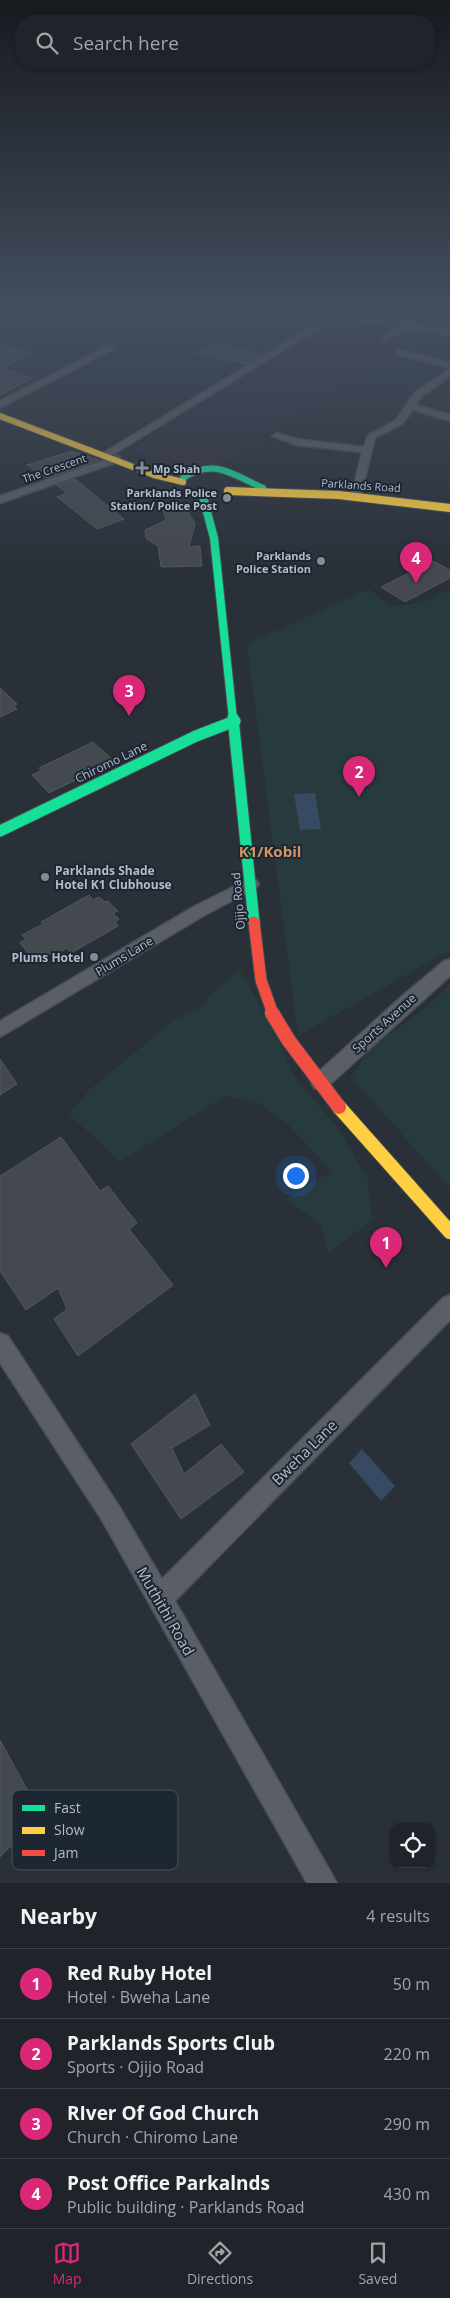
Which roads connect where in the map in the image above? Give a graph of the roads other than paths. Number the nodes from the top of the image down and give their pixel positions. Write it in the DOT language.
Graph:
graph roads {
  1 [pos="12,399"];
  2 [pos="203,399"];
  3 [pos="415,399"];
  4 [pos="0,405"];
  5 [pos="411,406"];
  6 [pos="0,416"];
  7 [pos="450,418"];
  8 [pos="277,436"];
  9 [pos="367,450"];
  10 [pos="111,457"];
  11 [pos="191,470"];
  12 [pos="153,472"];
  13 [pos="238,477"];
  14 [pos="182,482"];
  15 [pos="269,491"];
  16 [pos="216,493"];
  17 [pos="356,497"];
  18 [pos="0,500"];
  19 [pos="207,505"];
  20 [pos="450,508"];
  21 [pos="235,721"];
  22 [pos="2,826"];
  23 [pos="250,884"];
  24 [pos="450,966"];
  25 [pos="0,1030"];
  26 [pos="320,1082"];
  27 [pos="450,1232"];
  28 [pos="450,1305"];
  29 [pos="0,1344"];
  30 [pos="159,1599"];
  31 [pos="323,1883"];
  1 -- 4 [label="street"];
  2 -- 10 [label="street"];
  3 -- 5 [label="street"];
  5 -- 7 [label="street"];
  5 -- 9 [label="street"];
  6 -- 10 [label="main road"];
  8 -- 9 [label="street"];
  9 -- 17 [label="street"];
  10 -- 12 [label="main road"];
  10 -- 18 [label="street, The Crescent"];
  11 -- 12 [label="main road"];
  11 -- 13 [label="main road, Parklands Road"];
  11 -- 14 [label="main road"];
  12 -- 14 [label="main road"];
  13 -- 15 [label="main road, Parklands Road"];
  13 -- 16 [label="main road"];
  14 -- 16 [label="main road"];
  15 -- 16 [label="main road, Parklands Road"];
  15 -- 17 [label="main road, Parklands Road"];
  16 -- 19 [label="main road"];
  16 -- 19 [label="main road, Ojijo Road"];
  17 -- 20 [label="main road, Parklands Road"];
  19 -- 21 [label="main road, Ojijo Road"];
  21 -- 22 [label="main road, Chiromo Lane"];
  21 -- 23 [label="main road, Ojijo Road"];
  23 -- 25 [label="street, Plums Lane"];
  23 -- 26 [label="main road, Ojijo Road"];
  24 -- 26 [label="street, Sports Avenue"];
  26 -- 27 [label="main road, Ojijo Road"];
  28 -- 30 [label="street, Bweha Lane"];
  29 -- 30 [label="street, Muthithi Road"];
  30 -- 31 [label="street, Muthithi Road"];
}
